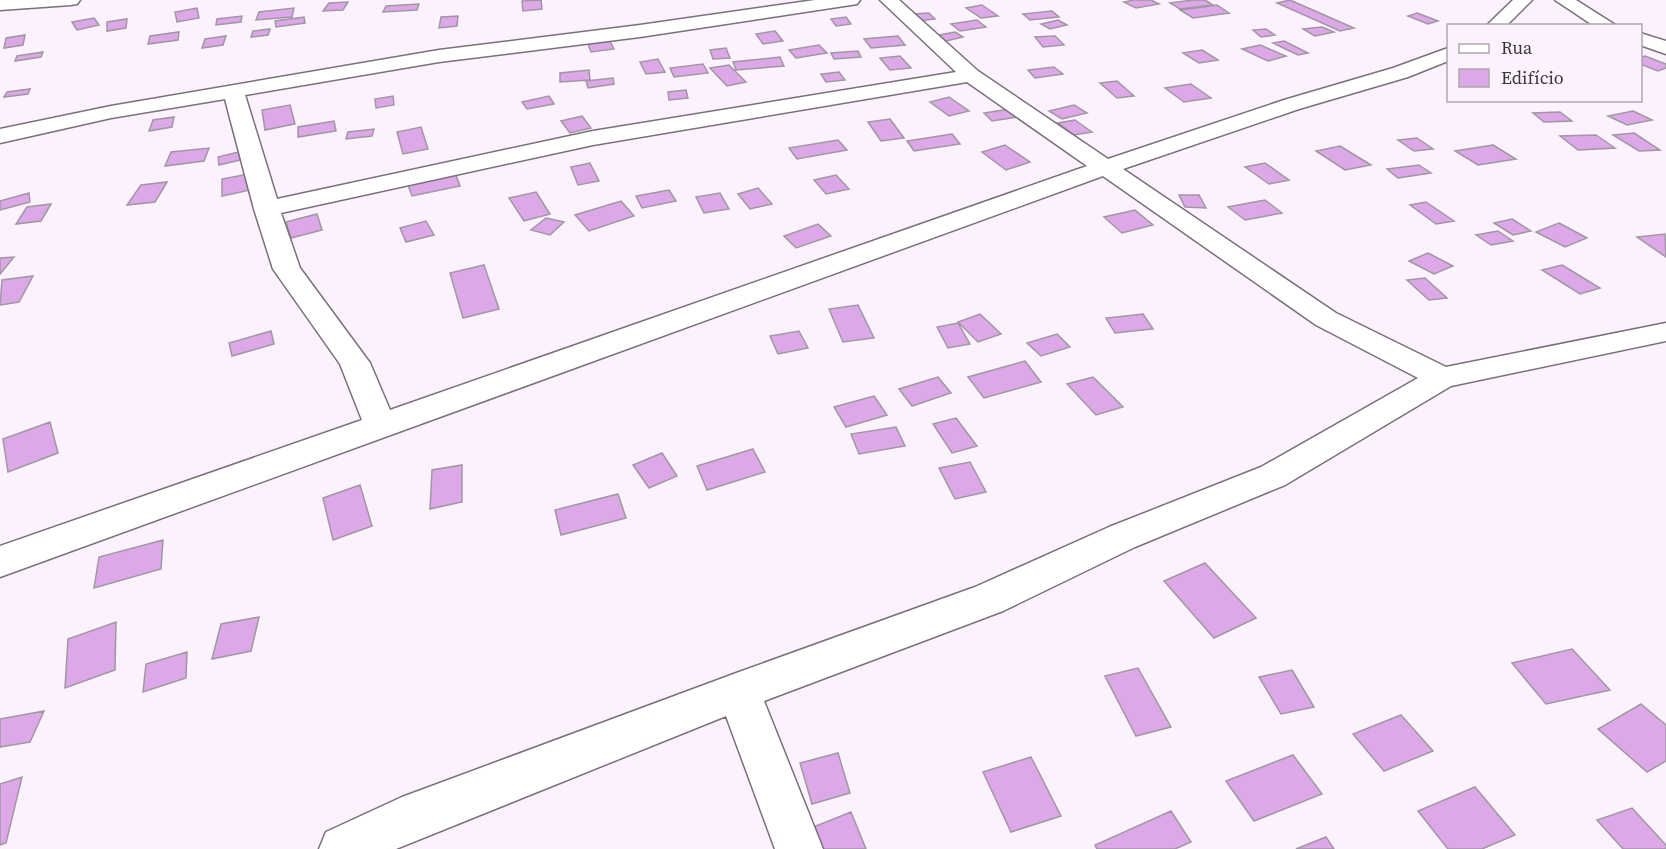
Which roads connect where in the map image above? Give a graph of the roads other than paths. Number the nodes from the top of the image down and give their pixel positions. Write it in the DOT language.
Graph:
graph roads {
  1 [pos="71,0"];
  2 [pos="851,0"];
  3 [pos="889,0"];
  4 [pos="1523,0"];
  5 [pos="1564,0"];
  6 [pos="0,5"];
  7 [pos="1498,24"];
  8 [pos="1605,24"];
  9 [pos="1642,38"];
  10 [pos="1666,48"];
  11 [pos="1447,55"];
  12 [pos="971,75"];
  13 [pos="233,90"];
  14 [pos="0,136"];
  15 [pos="1106,167"];
  16 [pos="267,208"];
  17 [pos="1666,332"];
  18 [pos="1442,378"];
  19 [pos="381,427"];
  20 [pos="0,562"];
  21 [pos="739,692"];
  22 [pos="343,849"];
  23 [pos="799,849"];
  1 -- 6 [label="street"];
  2 -- 13 [label="street"];
  3 -- 12 [label="street"];
  4 -- 7 [label="street"];
  5 -- 8 [label="street"];
  9 -- 10 [label="street"];
  11 -- 15 [label="street"];
  12 -- 15 [label="street"];
  12 -- 16 [label="street"];
  13 -- 14 [label="street"];
  13 -- 16 [label="street"];
  15 -- 18 [label="street"];
  15 -- 19 [label="street"];
  16 -- 19 [label="street"];
  17 -- 18 [label="street"];
  18 -- 21 [label="street"];
  19 -- 20 [label="street"];
  21 -- 22 [label="street"];
  21 -- 23 [label="street"];
}
